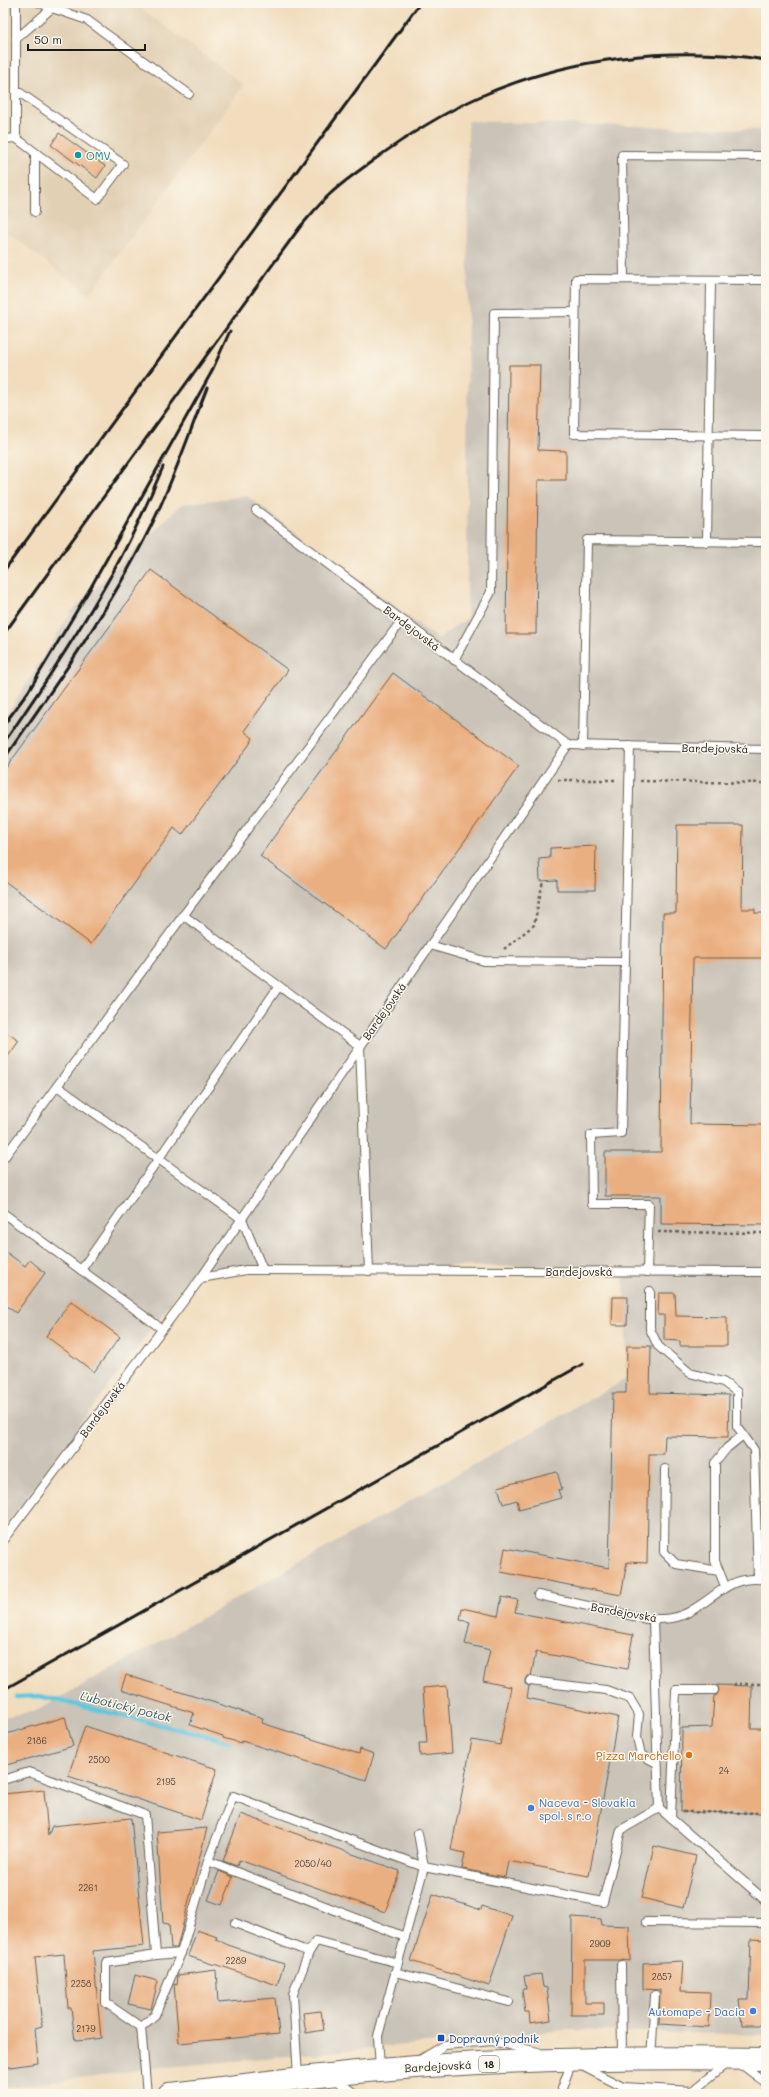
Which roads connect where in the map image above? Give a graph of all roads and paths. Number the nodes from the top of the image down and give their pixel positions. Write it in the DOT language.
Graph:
graph roads {
  1 [pos="16,3"];
  2 [pos="40,3"];
  3 [pos="52,8"];
  4 [pos="16,39"];
  5 [pos="16,90"];
  6 [pos="189,94"];
  7 [pos="16,138"];
  8 [pos="3,139"];
  9 [pos="35,153"];
  10 [pos="766,156"];
  11 [pos="35,212"];
  12 [pos="624,279"];
  13 [pos="711,280"];
  14 [pos="766,280"];
  15 [pos="575,312"];
  16 [pos="709,436"];
  17 [pos="766,436"];
  18 [pos="256,510"];
  19 [pos="707,542"];
  20 [pos="766,542"];
  21 [pos="402,620"];
  22 [pos="454,660"];
  23 [pos="568,745"];
  24 [pos="583,746"];
  25 [pos="630,746"];
  26 [pos="766,749"];
  27 [pos="544,779"];
  28 [pos="630,780"];
  29 [pos="766,783"];
  30 [pos="543,881"];
  31 [pos="183,915"];
  32 [pos="430,945"];
  33 [pos="490,961"];
  34 [pos="625,962"];
  35 [pos="279,986"];
  36 [pos="360,1046"];
  37 [pos="57,1086"];
  38 [pos="3,1158"];
  39 [pos="158,1159"];
  40 [pos="3,1213"];
  41 [pos="242,1219"];
  42 [pos="648,1232"];
  43 [pos="766,1233"];
  44 [pos="81,1270"];
  45 [pos="263,1270"];
  46 [pos="369,1271"];
  47 [pos="646,1272"];
  48 [pos="766,1272"];
  49 [pos="201,1278"];
  50 [pos="650,1291"];
  51 [pos="162,1329"];
  52 [pos="744,1435"];
  53 [pos="665,1469"];
  54 [pos="3,1540"];
  55 [pos="719,1571"];
  56 [pos="762,1579"];
  57 [pos="725,1586"];
  58 [pos="538,1595"];
  59 [pos="653,1619"];
  60 [pos="530,1681"];
  61 [pos="766,1684"];
  62 [pos="735,1686"];
  63 [pos="714,1690"];
  64 [pos="657,1763"];
  65 [pos="3,1780"];
  66 [pos="659,1808"];
  67 [pos="766,1813"];
  68 [pos="671,1814"];
  69 [pos="418,1833"];
  70 [pos="208,1861"];
  71 [pos="424,1867"];
  72 [pos="766,1901"];
  73 [pos="646,1922"];
  74 [pos="235,1923"];
  75 [pos="766,1923"];
  76 [pos="405,1937"];
  77 [pos="309,1952"];
  78 [pos="181,1953"];
  79 [pos="156,1955"];
  80 [pos="398,1963"];
  81 [pos="621,1966"];
  82 [pos="395,1972"];
  83 [pos="655,1995"];
  84 [pos="509,2002"];
  85 [pos="140,2027"];
  86 [pos="733,2058"];
  87 [pos="651,2059"];
  88 [pos="766,2059"];
  89 [pos="622,2060"];
  90 [pos="572,2061"];
  91 [pos="380,2070"];
  92 [pos="329,2075"];
  93 [pos="298,2078"];
  94 [pos="766,2083"];
  95 [pos="147,2094"];
  96 [pos="171,2094"];
  97 [pos="355,2094"];
  98 [pos="560,2094"];
  1 -- 4 [label="lane"];
  2 -- 3 [label="lane"];
  3 -- 4 [label="lane"];
  3 -- 6 [label="lane"];
  4 -- 5 [label="lane"];
  5 -- 7 [label="lane"];
  5 -- 9 [label="lane"];
  7 -- 8 [label="lane"];
  7 -- 9 [label="lane"];
  9 -- 11 [label="lane"];
  10 -- 12 [label="lane"];
  12 -- 13 [label="lane"];
  12 -- 15 [label="lane"];
  13 -- 14 [label="lane"];
  13 -- 16 [label="lane"];
  15 -- 16 [label="lane"];
  15 -- 22 [label="lane"];
  16 -- 17 [label="lane"];
  16 -- 19 [label="lane"];
  18 -- 21 [label="lane, Bardejovská"];
  19 -- 20 [label="lane"];
  19 -- 24 [label="lane"];
  21 -- 22 [label="lane, Bardejovská"];
  21 -- 31 [label="lane"];
  22 -- 23 [label="lane, Bardejovská"];
  23 -- 24 [label="lane, Bardejovská"];
  23 -- 27 [label="lane, Bardejovská"];
  24 -- 25 [label="lane, Bardejovská"];
  25 -- 26 [label="lane, Bardejovská"];
  25 -- 28 [label="lane"];
  27 -- 28 [label="path"];
  27 -- 32 [label="lane, Bardejovská"];
  28 -- 29 [label="path"];
  28 -- 34 [label="lane"];
  30 -- 33 [label="path"];
  31 -- 35 [label="lane"];
  31 -- 37 [label="lane"];
  32 -- 33 [label="lane"];
  32 -- 36 [label="lane, Bardejovská"];
  33 -- 34 [label="lane"];
  34 -- 42 [label="lane"];
  35 -- 36 [label="lane"];
  35 -- 39 [label="lane"];
  36 -- 41 [label="lane, Bardejovská"];
  36 -- 46 [label="lane"];
  37 -- 38 [label="lane"];
  37 -- 39 [label="lane"];
  39 -- 41 [label="lane"];
  39 -- 44 [label="lane"];
  40 -- 44 [label="lane"];
  41 -- 45 [label="lane"];
  41 -- 49 [label="lane, Bardejovská"];
  42 -- 43 [label="path"];
  42 -- 47 [label="lane"];
  44 -- 51 [label="lane"];
  45 -- 46 [label="lane, Bardejovská"];
  45 -- 49 [label="lane, Bardejovská"];
  46 -- 47 [label="lane, Bardejovská"];
  47 -- 48 [label="lane, Bardejovská"];
  49 -- 51 [label="lane, Bardejovská"];
  50 -- 52 [label="lane, Bardejovská"];
  51 -- 54 [label="lane, Bardejovská"];
  52 -- 55 [label="lane"];
  52 -- 56 [label="lane, Bardejovská"];
  53 -- 55 [label="lane"];
  55 -- 57 [label="lane"];
  56 -- 57 [label="lane, Bardejovská"];
  57 -- 59 [label="lane, Bardejovská"];
  58 -- 59 [label="lane, Bardejovská"];
  59 -- 64 [label="lane"];
  60 -- 64 [label="lane"];
  61 -- 62 [label="path"];
  63 -- 68 [label="lane"];
  64 -- 66 [label="lane"];
  65 -- 79 [label="lane"];
  66 -- 68 [label="lane"];
  66 -- 71 [label="lane"];
  67 -- 68 [label="path"];
  68 -- 72 [label="lane"];
  69 -- 71 [label="lane"];
  70 -- 71 [label="lane"];
  70 -- 76 [label="lane"];
  70 -- 78 [label="lane"];
  71 -- 76 [label="lane"];
  73 -- 75 [label="lane"];
  74 -- 77 [label="lane"];
  76 -- 80 [label="lane"];
  77 -- 80 [label="lane"];
  77 -- 93 [label="lane"];
  78 -- 79 [label="lane"];
  78 -- 85 [label="lane"];
  79 -- 85 [label="lane"];
  80 -- 82 [label="lane"];
  81 -- 89 [label="lane"];
  82 -- 84 [label="lane"];
  82 -- 91 [label="lane"];
  83 -- 87 [label="lane"];
  85 -- 95 [label="lane"];
  86 -- 87 [label="main road, Bardejovská / 18"];
  86 -- 88 [label="main road, Bardejovská / 18"];
  86 -- 90 [label="lane"];
  86 -- 94 [label="lane"];
  87 -- 89 [label="main road, Bardejovská / 18"];
  89 -- 90 [label="main road, Bardejovská / 18"];
  90 -- 91 [label="main road, Bardejovská / 18"];
  90 -- 98 [label="lane"];
  91 -- 92 [label="main road, Bardejovská / 18"];
  92 -- 93 [label="main road, Bardejovská / 18"];
  92 -- 97 [label="lane"];
  93 -- 96 [label="main road, Bardejovská / 18"];
}
